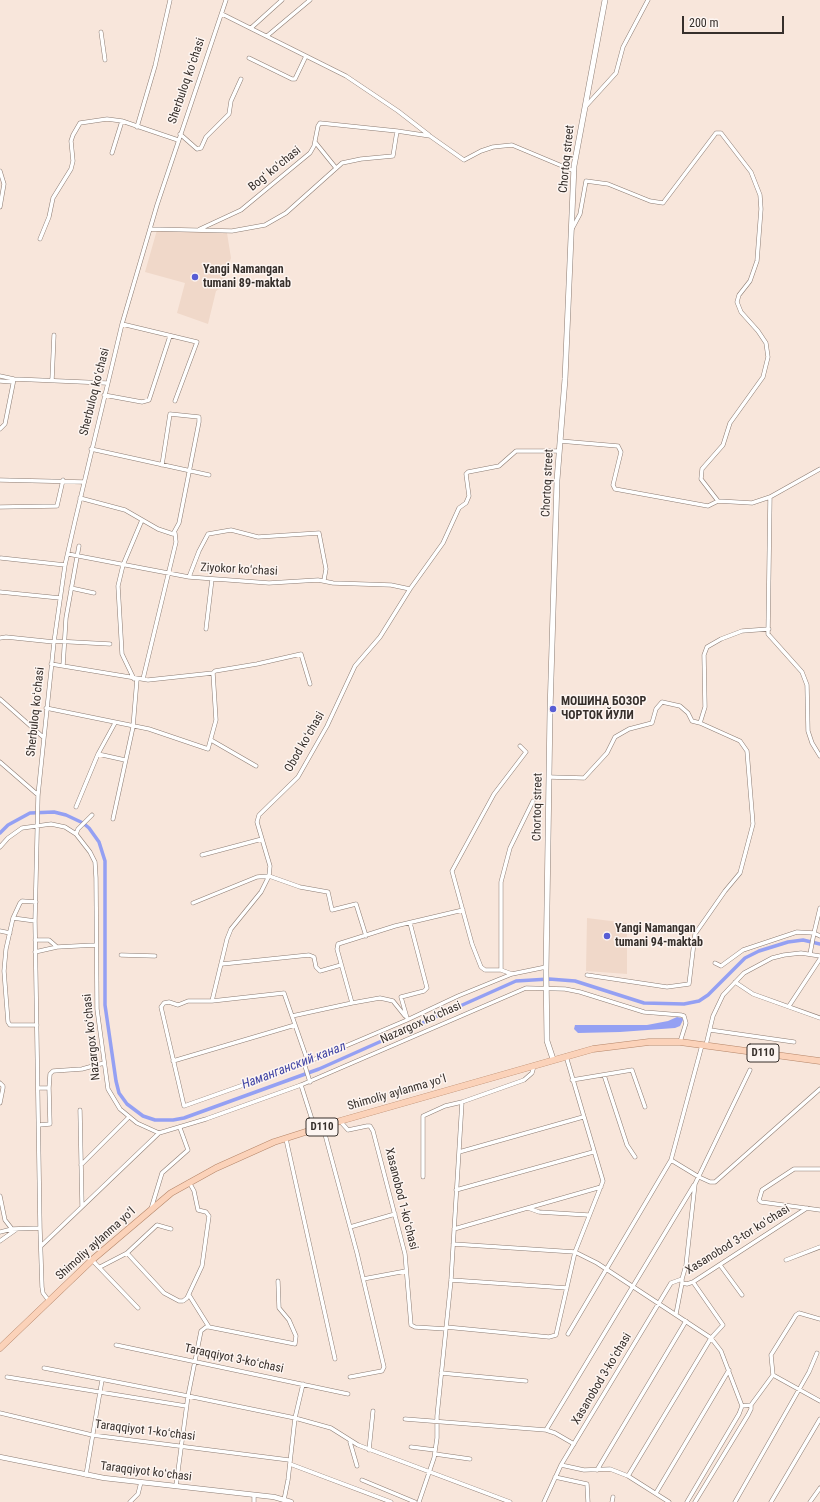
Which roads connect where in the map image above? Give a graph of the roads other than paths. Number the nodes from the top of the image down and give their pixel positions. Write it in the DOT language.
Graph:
graph roads {
  1 [pos="170,0"];
  2 [pos="226,0"];
  3 [pos="282,0"];
  4 [pos="310,0"];
  5 [pos="605,0"];
  6 [pos="648,0"];
  7 [pos="222,14"];
  8 [pos="251,28"];
  9 [pos="101,32"];
  10 [pos="266,36"];
  11 [pos="306,56"];
  12 [pos="249,58"];
  13 [pos="106,60"];
  14 [pos="241,80"];
  15 [pos="584,109"];
  16 [pos="122,122"];
  17 [pos="137,127"];
  18 [pos="397,131"];
  19 [pos="180,134"];
  20 [pos="430,136"];
  21 [pos="178,140"];
  22 [pos="315,142"];
  23 [pos="112,153"];
  24 [pos="336,168"];
  25 [pos="0,171"];
  26 [pos="574,171"];
  27 [pos="0,207"];
  28 [pos="150,229"];
  29 [pos="199,230"];
  30 [pos="572,230"];
  31 [pos="40,239"];
  32 [pos="122,324"];
  33 [pos="54,335"];
  34 [pos="170,336"];
  35 [pos="0,376"];
  36 [pos="14,380"];
  37 [pos="52,380"];
  38 [pos="0,381"];
  39 [pos="106,383"];
  40 [pos="104,395"];
  41 [pos="175,401"];
  42 [pos="0,429"];
  43 [pos="560,441"];
  44 [pos="91,449"];
  45 [pos="559,451"];
  46 [pos="162,465"];
  47 [pos="820,469"];
  48 [pos="189,471"];
  49 [pos="208,475"];
  50 [pos="0,480"];
  51 [pos="63,480"];
  52 [pos="84,482"];
  53 [pos="770,497"];
  54 [pos="80,498"];
  55 [pos="718,501"];
  56 [pos="0,507"];
  57 [pos="142,520"];
  58 [pos="175,533"];
  59 [pos="80,546"];
  60 [pos="68,554"];
  61 [pos="78,556"];
  62 [pos="1,558"];
  63 [pos="65,565"];
  64 [pos="123,565"];
  65 [pos="167,574"];
  66 [pos="189,577"];
  67 [pos="212,579"];
  68 [pos="324,580"];
  69 [pos="71,588"];
  70 [pos="410,589"];
  71 [pos="0,592"];
  72 [pos="94,593"];
  73 [pos="60,598"];
  74 [pos="206,629"];
  75 [pos="769,629"];
  76 [pos="0,638"];
  77 [pos="65,641"];
  78 [pos="54,642"];
  79 [pos="110,644"];
  80 [pos="51,664"];
  81 [pos="63,666"];
  82 [pos="213,673"];
  83 [pos="135,679"];
  84 [pos="143,679"];
  85 [pos="310,684"];
  86 [pos="0,699"];
  87 [pos="46,708"];
  88 [pos="115,723"];
  89 [pos="700,723"];
  90 [pos="133,727"];
  91 [pos="42,737"];
  92 [pos="211,740"];
  93 [pos="520,746"];
  94 [pos="98,754"];
  95 [pos="820,756"];
  96 [pos="125,760"];
  97 [pos="0,762"];
  98 [pos="256,766"];
  99 [pos="549,777"];
  100 [pos="38,796"];
  101 [pos="533,801"];
  102 [pos="76,807"];
  103 [pos="90,816"];
  104 [pos="112,819"];
  105 [pos="37,825"];
  106 [pos="77,832"];
  107 [pos="262,839"];
  108 [pos="0,847"];
  109 [pos="202,855"];
  110 [pos="268,876"];
  111 [pos="36,902"];
  112 [pos="193,903"];
  113 [pos="820,908"];
  114 [pos="463,910"];
  115 [pos="13,918"];
  116 [pos="35,921"];
  117 [pos="410,923"];
  118 [pos="0,931"];
  119 [pos="10,933"];
  120 [pos="814,935"];
  121 [pos="366,936"];
  122 [pos="820,936"];
  123 [pos="35,940"];
  124 [pos="95,945"];
  125 [pos="57,947"];
  126 [pos="35,952"];
  127 [pos="810,952"];
  128 [pos="121,955"];
  129 [pos="155,956"];
  130 [pos="820,957"];
  131 [pos="222,964"];
  132 [pos="715,964"];
  133 [pos="342,965"];
  134 [pos="546,969"];
  135 [pos="501,970"];
  136 [pos="512,974"];
  137 [pos="588,975"];
  138 [pos="735,982"];
  139 [pos="546,988"];
  140 [pos="212,1001"];
  141 [pos="352,1002"];
  142 [pos="789,1006"];
  143 [pos="292,1016"];
  144 [pos="820,1018"];
  145 [pos="407,1019"];
  146 [pos="37,1025"];
  147 [pos="295,1025"];
  148 [pos="710,1030"];
  149 [pos="680,1042"];
  150 [pos="794,1042"];
  151 [pos="704,1045"];
  152 [pos="566,1056"];
  153 [pos="553,1059"];
  154 [pos="173,1061"];
  155 [pos="820,1061"];
  156 [pos="306,1062"];
  157 [pos="104,1063"];
  158 [pos="534,1064"];
  159 [pos="750,1070"];
  160 [pos="604,1075"];
  161 [pos="572,1080"];
  162 [pos="310,1082"];
  163 [pos="0,1083"];
  164 [pos="301,1085"];
  165 [pos="38,1088"];
  166 [pos="50,1088"];
  167 [pos="820,1089"];
  168 [pos="462,1102"];
  169 [pos="0,1103"];
  170 [pos="644,1106"];
  171 [pos="80,1110"];
  172 [pos="129,1117"];
  173 [pos="583,1117"];
  174 [pos="340,1121"];
  175 [pos="39,1125"];
  176 [pos="322,1127"];
  177 [pos="180,1128"];
  178 [pos="315,1129"];
  179 [pos="159,1133"];
  180 [pos="286,1139"];
  181 [pos="459,1152"];
  182 [pos="593,1152"];
  183 [pos="635,1157"];
  184 [pos="671,1160"];
  185 [pos="81,1165"];
  186 [pos="820,1169"];
  187 [pos="422,1177"];
  188 [pos="699,1177"];
  189 [pos="189,1182"];
  190 [pos="695,1184"];
  191 [pos="601,1187"];
  192 [pos="456,1190"];
  193 [pos="0,1196"];
  194 [pos="1,1204"];
  195 [pos="82,1206"];
  196 [pos="527,1208"];
  197 [pos="806,1208"];
  198 [pos="151,1209"];
  199 [pos="820,1210"];
  200 [pos="395,1214"];
  201 [pos="588,1214"];
  202 [pos="350,1227"];
  203 [pos="18,1228"];
  204 [pos="40,1228"];
  205 [pos="454,1228"];
  206 [pos="12,1229"];
  207 [pos="171,1229"];
  208 [pos="0,1232"];
  209 [pos="0,1241"];
  210 [pos="453,1244"];
  211 [pos="41,1246"];
  212 [pos="820,1247"];
  213 [pos="575,1252"];
  214 [pos="128,1253"];
  215 [pos="92,1260"];
  216 [pos="786,1260"];
  217 [pos="720,1265"];
  218 [pos="100,1266"];
  219 [pos="606,1270"];
  220 [pos="406,1271"];
  221 [pos="363,1279"];
  222 [pos="451,1280"];
  223 [pos="278,1281"];
  224 [pos="682,1281"];
  225 [pos="693,1282"];
  226 [pos="632,1286"];
  227 [pos="567,1288"];
  228 [pos="189,1295"];
  229 [pos="742,1295"];
  230 [pos="49,1302"];
  231 [pos="660,1303"];
  232 [pos="138,1308"];
  233 [pos="676,1314"];
  234 [pos="820,1319"];
  235 [pos="686,1321"];
  236 [pos="209,1328"];
  237 [pos="446,1328"];
  238 [pos="568,1334"];
  239 [pos="711,1338"];
  240 [pos="116,1345"];
  241 [pos="0,1348"];
  242 [pos="817,1353"];
  243 [pos="335,1359"];
  244 [pos="194,1361"];
  245 [pos="44,1368"];
  246 [pos="729,1370"];
  247 [pos="441,1374"];
  248 [pos="773,1375"];
  249 [pos="7,1377"];
  250 [pos="350,1377"];
  251 [pos="102,1380"];
  252 [pos="526,1381"];
  253 [pos="303,1384"];
  254 [pos="800,1389"];
  255 [pos="100,1393"];
  256 [pos="348,1394"];
  257 [pos="188,1396"];
  258 [pos="820,1401"];
  259 [pos="751,1405"];
  260 [pos="186,1406"];
  261 [pos="742,1406"];
  262 [pos="373,1411"];
  263 [pos="0,1413"];
  264 [pos="295,1418"];
  265 [pos="405,1419"];
  266 [pos="820,1419"];
  267 [pos="438,1422"];
  268 [pos="546,1430"];
  269 [pos="92,1435"];
  270 [pos="350,1442"];
  271 [pos="574,1444"];
  272 [pos="182,1446"];
  273 [pos="412,1447"];
  274 [pos="369,1450"];
  275 [pos="435,1452"];
  276 [pos="0,1457"];
  277 [pos="470,1459"];
  278 [pos="289,1462"];
  279 [pos="561,1465"];
  280 [pos="357,1466"];
  281 [pos="597,1470"];
  282 [pos="430,1472"];
  283 [pos="86,1475"];
  284 [pos="628,1476"];
  285 [pos="555,1477"];
  286 [pos="362,1480"];
  287 [pos="141,1482"];
  288 [pos="176,1486"];
  289 [pos="820,1488"];
  290 [pos="656,1493"];
  291 [pos="254,1495"];
  292 [pos="613,1497"];
  293 [pos="284,1500"];
  294 [pos="130,1502"];
  295 [pos="254,1502"];
  296 [pos="291,1502"];
  297 [pos="391,1502"];
  298 [pos="415,1502"];
  299 [pos="419,1502"];
  300 [pos="510,1502"];
  301 [pos="544,1502"];
  302 [pos="588,1502"];
  303 [pos="612,1502"];
  304 [pos="669,1502"];
  305 [pos="687,1502"];
  306 [pos="696,1502"];
  307 [pos="735,1502"];
  308 [pos="771,1502"];
  309 [pos="810,1502"];
  1 -- 17 [label="street"];
  2 -- 7 [label="street, Sherbuloq koʻchasi"];
  3 -- 8 [label="street"];
  4 -- 10 [label="street"];
  5 -- 15 [label="main road, Chortoq street"];
  6 -- 15 [label="street"];
  7 -- 8 [label="street"];
  7 -- 19 [label="street, Sherbuloq koʻchasi"];
  8 -- 10 [label="street"];
  9 -- 13 [label="street"];
  10 -- 11 [label="street"];
  11 -- 12 [label="street"];
  11 -- 20 [label="street"];
  14 -- 19 [label="street"];
  15 -- 26 [label="main road, Chortoq street"];
  16 -- 17 [label="street"];
  16 -- 23 [label="street"];
  16 -- 31 [label="street"];
  17 -- 21 [label="street"];
  18 -- 20 [label="street, Bogʻ koʻchasi"];
  18 -- 22 [label="street, Bogʻ koʻchasi"];
  18 -- 24 [label="street, Bogʻ koʻchasi"];
  19 -- 21 [label="street, Sherbuloq koʻchasi"];
  20 -- 26 [label="street, Bogʻ koʻchasi"];
  21 -- 28 [label="street, Sherbuloq koʻchasi"];
  22 -- 24 [label="street"];
  22 -- 29 [label="street, Bogʻ koʻchasi"];
  24 -- 29 [label="street, Bogʻ koʻchasi"];
  25 -- 27 [label="street"];
  26 -- 30 [label="main road, Chortoq street"];
  28 -- 29 [label="street, Bogʻ koʻchasi"];
  28 -- 32 [label="street, Sherbuloq koʻchasi"];
  30 -- 43 [label="main road, Chortoq street"];
  30 -- 55 [label="street"];
  32 -- 34 [label="street"];
  32 -- 39 [label="street, Sherbuloq koʻchasi"];
  33 -- 37 [label="street"];
  34 -- 40 [label="street"];
  34 -- 41 [label="street"];
  35 -- 36 [label="street"];
  36 -- 37 [label="street"];
  36 -- 38 [label="street"];
  36 -- 42 [label="street"];
  37 -- 39 [label="street"];
  39 -- 40 [label="street, Sherbuloq koʻchasi"];
  40 -- 44 [label="street, Sherbuloq koʻchasi"];
  43 -- 45 [label="main road, Chortoq street"];
  43 -- 55 [label="street"];
  44 -- 46 [label="street"];
  44 -- 52 [label="street, Sherbuloq koʻchasi"];
  45 -- 70 [label="street"];
  45 -- 99 [label="main road, Chortoq street"];
  46 -- 48 [label="street"];
  46 -- 48 [label="street"];
  47 -- 53 [label="street"];
  48 -- 49 [label="street"];
  48 -- 58 [label="street"];
  50 -- 51 [label="street"];
  51 -- 52 [label="street"];
  51 -- 56 [label="street"];
  52 -- 54 [label="street, Sherbuloq koʻchasi"];
  53 -- 55 [label="street"];
  53 -- 75 [label="street"];
  54 -- 57 [label="street"];
  54 -- 60 [label="street, Sherbuloq koʻchasi"];
  57 -- 58 [label="street"];
  57 -- 64 [label="street"];
  58 -- 65 [label="street"];
  59 -- 61 [label="street"];
  60 -- 61 [label="street, Ziyokor koʻchasi"];
  60 -- 63 [label="street, Sherbuloq koʻchasi"];
  61 -- 64 [label="street, Ziyokor koʻchasi"];
  61 -- 69 [label="street"];
  62 -- 63 [label="street"];
  63 -- 73 [label="street, Sherbuloq koʻchasi"];
  64 -- 65 [label="street, Ziyokor koʻchasi"];
  64 -- 83 [label="street"];
  65 -- 66 [label="street, Ziyokor koʻchasi"];
  65 -- 84 [label="street"];
  66 -- 67 [label="street, Ziyokor koʻchasi"];
  66 -- 68 [label="street"];
  67 -- 68 [label="street, Ziyokor koʻchasi"];
  67 -- 74 [label="street"];
  68 -- 70 [label="street, Ziyokor koʻchasi"];
  69 -- 72 [label="street"];
  69 -- 77 [label="street"];
  70 -- 107 [label="street, Obod koʻchasi"];
  71 -- 73 [label="street"];
  73 -- 78 [label="street, Sherbuloq koʻchasi"];
  75 -- 89 [label="street"];
  75 -- 95 [label="street"];
  76 -- 78 [label="street"];
  77 -- 78 [label="street"];
  77 -- 79 [label="street"];
  77 -- 81 [label="street"];
  78 -- 80 [label="street, Sherbuloq koʻchasi"];
  80 -- 81 [label="street"];
  80 -- 87 [label="street, Sherbuloq koʻchasi"];
  81 -- 83 [label="street"];
  82 -- 84 [label="street"];
  82 -- 85 [label="street"];
  82 -- 92 [label="street"];
  83 -- 84 [label="street"];
  83 -- 90 [label="street"];
  86 -- 91 [label="street"];
  87 -- 88 [label="street"];
  87 -- 91 [label="street, Sherbuloq koʻchasi"];
  88 -- 90 [label="street"];
  88 -- 94 [label="street"];
  89 -- 99 [label="street"];
  89 -- 137 [label="street"];
  90 -- 92 [label="street"];
  90 -- 96 [label="street"];
  91 -- 100 [label="street, Sherbuloq koʻchasi"];
  92 -- 98 [label="street"];
  93 -- 114 [label="street"];
  94 -- 96 [label="street"];
  94 -- 102 [label="street"];
  96 -- 104 [label="street"];
  97 -- 100 [label="street"];
  99 -- 134 [label="main road, Chortoq street"];
  100 -- 105 [label="street, Sherbuloq koʻchasi"];
  101 -- 135 [label="street"];
  103 -- 106 [label="street"];
  105 -- 106 [label="street, Nazargox koʻchasi"];
  105 -- 108 [label="street, Nazargox koʻchasi"];
  105 -- 111 [label="street, Sherbuloq koʻchasi"];
  106 -- 124 [label="street, Nazargox koʻchasi"];
  107 -- 109 [label="street"];
  107 -- 110 [label="street, Obod koʻchasi"];
  110 -- 112 [label="street"];
  110 -- 121 [label="street"];
  110 -- 131 [label="street, Obod koʻchasi"];
  111 -- 115 [label="street"];
  111 -- 116 [label="street, Sherbuloq koʻchasi"];
  113 -- 120 [label="street"];
  114 -- 117 [label="street"];
  114 -- 135 [label="street"];
  115 -- 116 [label="street"];
  115 -- 119 [label="street"];
  116 -- 123 [label="street, Sherbuloq koʻchasi"];
  117 -- 121 [label="street"];
  117 -- 145 [label="street"];
  118 -- 119 [label="street"];
  119 -- 146 [label="street"];
  120 -- 122 [label="street"];
  120 -- 127 [label="street"];
  120 -- 132 [label="street"];
  121 -- 133 [label="street"];
  123 -- 125 [label="street"];
  123 -- 126 [label="street, Sherbuloq koʻchasi"];
  124 -- 125 [label="street"];
  124 -- 157 [label="street, Nazargox koʻchasi"];
  125 -- 126 [label="street"];
  126 -- 146 [label="street, Sherbuloq koʻchasi"];
  127 -- 130 [label="street"];
  127 -- 138 [label="street"];
  128 -- 129 [label="street"];
  130 -- 142 [label="street"];
  131 -- 133 [label="street"];
  131 -- 140 [label="street, Obod koʻchasi"];
  133 -- 141 [label="street"];
  134 -- 136 [label="street"];
  134 -- 139 [label="main road, Chortoq street"];
  135 -- 136 [label="street"];
  136 -- 145 [label="street"];
  138 -- 142 [label="street"];
  138 -- 148 [label="street"];
  139 -- 149 [label="street, Nazargox koʻchasi"];
  139 -- 153 [label="main road, Chortoq street"];
  139 -- 162 [label="street, Nazargox koʻchasi"];
  140 -- 143 [label="street"];
  140 -- 154 [label="street"];
  141 -- 143 [label="street"];
  141 -- 145 [label="street"];
  142 -- 144 [label="street"];
  143 -- 147 [label="street"];
  145 -- 156 [label="street"];
  146 -- 165 [label="street, Sherbuloq koʻchasi"];
  147 -- 154 [label="street"];
  147 -- 156 [label="street"];
  148 -- 150 [label="street"];
  148 -- 151 [label="street"];
  149 -- 151 [label="main road, Shimoliy aylanma yoʻl / D110"];
  149 -- 152 [label="main road, Shimoliy aylanma yoʻl / D110"];
  151 -- 155 [label="main road, Shimoliy aylanma yoʻl / D110"];
  151 -- 184 [label="street"];
  152 -- 153 [label="main road, Shimoliy aylanma yoʻl / D110"];
  152 -- 161 [label="street"];
  153 -- 158 [label="main road, Shimoliy aylanma yoʻl / D110"];
  154 -- 156 [label="street"];
  156 -- 162 [label="street"];
  157 -- 166 [label="street"];
  157 -- 172 [label="street, Nazargox koʻchasi"];
  158 -- 168 [label="street"];
  158 -- 174 [label="main road, Shimoliy aylanma yoʻl / D110"];
  159 -- 188 [label="street"];
  160 -- 161 [label="street"];
  160 -- 170 [label="street"];
  160 -- 183 [label="street"];
  161 -- 173 [label="street"];
  162 -- 164 [label="street, Nazargox koʻchasi"];
  163 -- 169 [label="street"];
  164 -- 177 [label="street, Nazargox koʻchasi"];
  164 -- 178 [label="street"];
  165 -- 166 [label="street"];
  165 -- 175 [label="street, Sherbuloq koʻchasi"];
  166 -- 175 [label="street"];
  167 -- 188 [label="street"];
  168 -- 181 [label="street"];
  168 -- 187 [label="street"];
  171 -- 185 [label="street"];
  172 -- 179 [label="street, Nazargox koʻchasi"];
  172 -- 185 [label="street"];
  173 -- 181 [label="street"];
  173 -- 182 [label="street"];
  174 -- 176 [label="main road, Shimoliy aylanma yoʻl / D110"];
  174 -- 200 [label="street, Xasanobod 1-koʻchasi"];
  175 -- 204 [label="street, Sherbuloq koʻchasi"];
  176 -- 178 [label="main road, Shimoliy aylanma yoʻl / D110"];
  176 -- 202 [label="street"];
  177 -- 179 [label="street, Nazargox koʻchasi"];
  177 -- 198 [label="street"];
  178 -- 180 [label="main road, Shimoliy aylanma yoʻl / D110"];
  179 -- 195 [label="street"];
  180 -- 189 [label="main road, Shimoliy aylanma yoʻl / D110"];
  180 -- 243 [label="street"];
  181 -- 192 [label="street"];
  182 -- 191 [label="street"];
  182 -- 192 [label="street"];
  184 -- 188 [label="street"];
  184 -- 219 [label="street"];
  185 -- 195 [label="street"];
  186 -- 197 [label="street"];
  188 -- 190 [label="street"];
  189 -- 198 [label="main road, Shimoliy aylanma yoʻl / D110"];
  189 -- 228 [label="street"];
  190 -- 224 [label="street"];
  190 -- 226 [label="street"];
  191 -- 196 [label="street"];
  191 -- 201 [label="street"];
  192 -- 205 [label="street"];
  193 -- 194 [label="street"];
  194 -- 206 [label="street"];
  195 -- 211 [label="street"];
  196 -- 201 [label="street"];
  196 -- 205 [label="street"];
  197 -- 199 [label="street"];
  197 -- 217 [label="street, Xasanobod 3-tor koʻchasi"];
  198 -- 215 [label="main road, Shimoliy aylanma yoʻl / D110"];
  200 -- 202 [label="street"];
  200 -- 220 [label="street, Xasanobod 1-koʻchasi"];
  201 -- 213 [label="street"];
  202 -- 221 [label="street"];
  203 -- 204 [label="street"];
  203 -- 206 [label="street"];
  203 -- 209 [label="street"];
  204 -- 211 [label="street, Sherbuloq koʻchasi"];
  205 -- 210 [label="street"];
  206 -- 208 [label="street"];
  207 -- 214 [label="street"];
  210 -- 213 [label="street"];
  210 -- 222 [label="street"];
  211 -- 230 [label="street, Sherbuloq koʻchasi"];
  212 -- 216 [label="street"];
  213 -- 219 [label="street"];
  213 -- 227 [label="street"];
  214 -- 218 [label="street"];
  214 -- 228 [label="street"];
  215 -- 218 [label="street"];
  215 -- 230 [label="main road, Shimoliy aylanma yoʻl / D110"];
  217 -- 225 [label="street, Xasanobod 3-tor koʻchasi"];
  217 -- 229 [label="street"];
  218 -- 232 [label="street"];
  219 -- 226 [label="street"];
  219 -- 238 [label="street"];
  220 -- 221 [label="street"];
  220 -- 237 [label="street, Xasanobod 1-koʻchasi"];
  221 -- 250 [label="street"];
  222 -- 227 [label="street"];
  222 -- 237 [label="street"];
  223 -- 236 [label="street"];
  224 -- 225 [label="street, Xasanobod 3-tor koʻchasi"];
  224 -- 231 [label="street, Xasanobod 3-koʻchasi"];
  224 -- 233 [label="street"];
  225 -- 239 [label="street"];
  226 -- 231 [label="street"];
  226 -- 268 [label="street"];
  227 -- 237 [label="street"];
  228 -- 236 [label="street"];
  230 -- 241 [label="main road, Shimoliy aylanma yoʻl / D110"];
  231 -- 233 [label="street"];
  231 -- 271 [label="street, Xasanobod 3-koʻchasi"];
  233 -- 235 [label="street"];
  234 -- 248 [label="street"];
  235 -- 239 [label="street"];
  235 -- 281 [label="street"];
  236 -- 244 [label="street"];
  237 -- 247 [label="street"];
  239 -- 246 [label="street"];
  239 -- 284 [label="street"];
  240 -- 244 [label="street, Taraqqiyot 3-koʻchasi"];
  242 -- 254 [label="street"];
  244 -- 253 [label="street, Taraqqiyot 3-koʻchasi"];
  244 -- 257 [label="street"];
  245 -- 251 [label="street"];
  246 -- 261 [label="street"];
  246 -- 290 [label="street"];
  247 -- 252 [label="street"];
  247 -- 267 [label="street"];
  248 -- 254 [label="street"];
  248 -- 259 [label="street"];
  249 -- 255 [label="street"];
  251 -- 255 [label="street"];
  251 -- 257 [label="street"];
  253 -- 256 [label="street, Taraqqiyot 3-koʻchasi"];
  253 -- 264 [label="street"];
  254 -- 258 [label="street"];
  254 -- 307 [label="street"];
  255 -- 260 [label="street"];
  255 -- 269 [label="street"];
  257 -- 260 [label="street"];
  257 -- 264 [label="street"];
  259 -- 261 [label="street"];
  259 -- 306 [label="street"];
  260 -- 272 [label="street"];
  261 -- 305 [label="street"];
  262 -- 274 [label="street"];
  263 -- 269 [label="street, Taraqqiyot 1-koʻchasi"];
  264 -- 270 [label="street"];
  264 -- 278 [label="street"];
  265 -- 267 [label="street"];
  266 -- 308 [label="street"];
  267 -- 268 [label="street"];
  267 -- 275 [label="street"];
  268 -- 271 [label="street"];
  269 -- 272 [label="street, Taraqqiyot 1-koʻchasi"];
  269 -- 283 [label="street"];
  270 -- 274 [label="street"];
  270 -- 280 [label="street"];
  271 -- 279 [label="street, Xasanobod 3-koʻchasi"];
  272 -- 278 [label="street, Taraqqiyot 1-koʻchasi"];
  272 -- 288 [label="street"];
  273 -- 275 [label="street"];
  274 -- 282 [label="street"];
  275 -- 277 [label="street"];
  275 -- 282 [label="street"];
  276 -- 283 [label="street, Taraqqiyot koʻchasi"];
  278 -- 293 [label="street"];
  278 -- 297 [label="street, Taraqqiyot 1-koʻchasi"];
  279 -- 281 [label="street"];
  279 -- 285 [label="street, Xasanobod 3-koʻchasi"];
  281 -- 284 [label="street"];
  282 -- 299 [label="street"];
  282 -- 300 [label="street"];
  283 -- 287 [label="street, Taraqqiyot koʻchasi"];
  284 -- 290 [label="street"];
  285 -- 301 [label="street, Xasanobod 3-koʻchasi"];
  285 -- 302 [label="street"];
  286 -- 298 [label="street"];
  287 -- 288 [label="street, Taraqqiyot koʻchasi"];
  287 -- 294 [label="street"];
  288 -- 291 [label="street, Taraqqiyot koʻchasi"];
  289 -- 309 [label="street"];
  290 -- 304 [label="street"];
  291 -- 293 [label="street, Taraqqiyot koʻchasi"];
  291 -- 295 [label="street"];
  292 -- 303 [label="street"];
  293 -- 296 [label="street, Taraqqiyot koʻchasi"];
}
